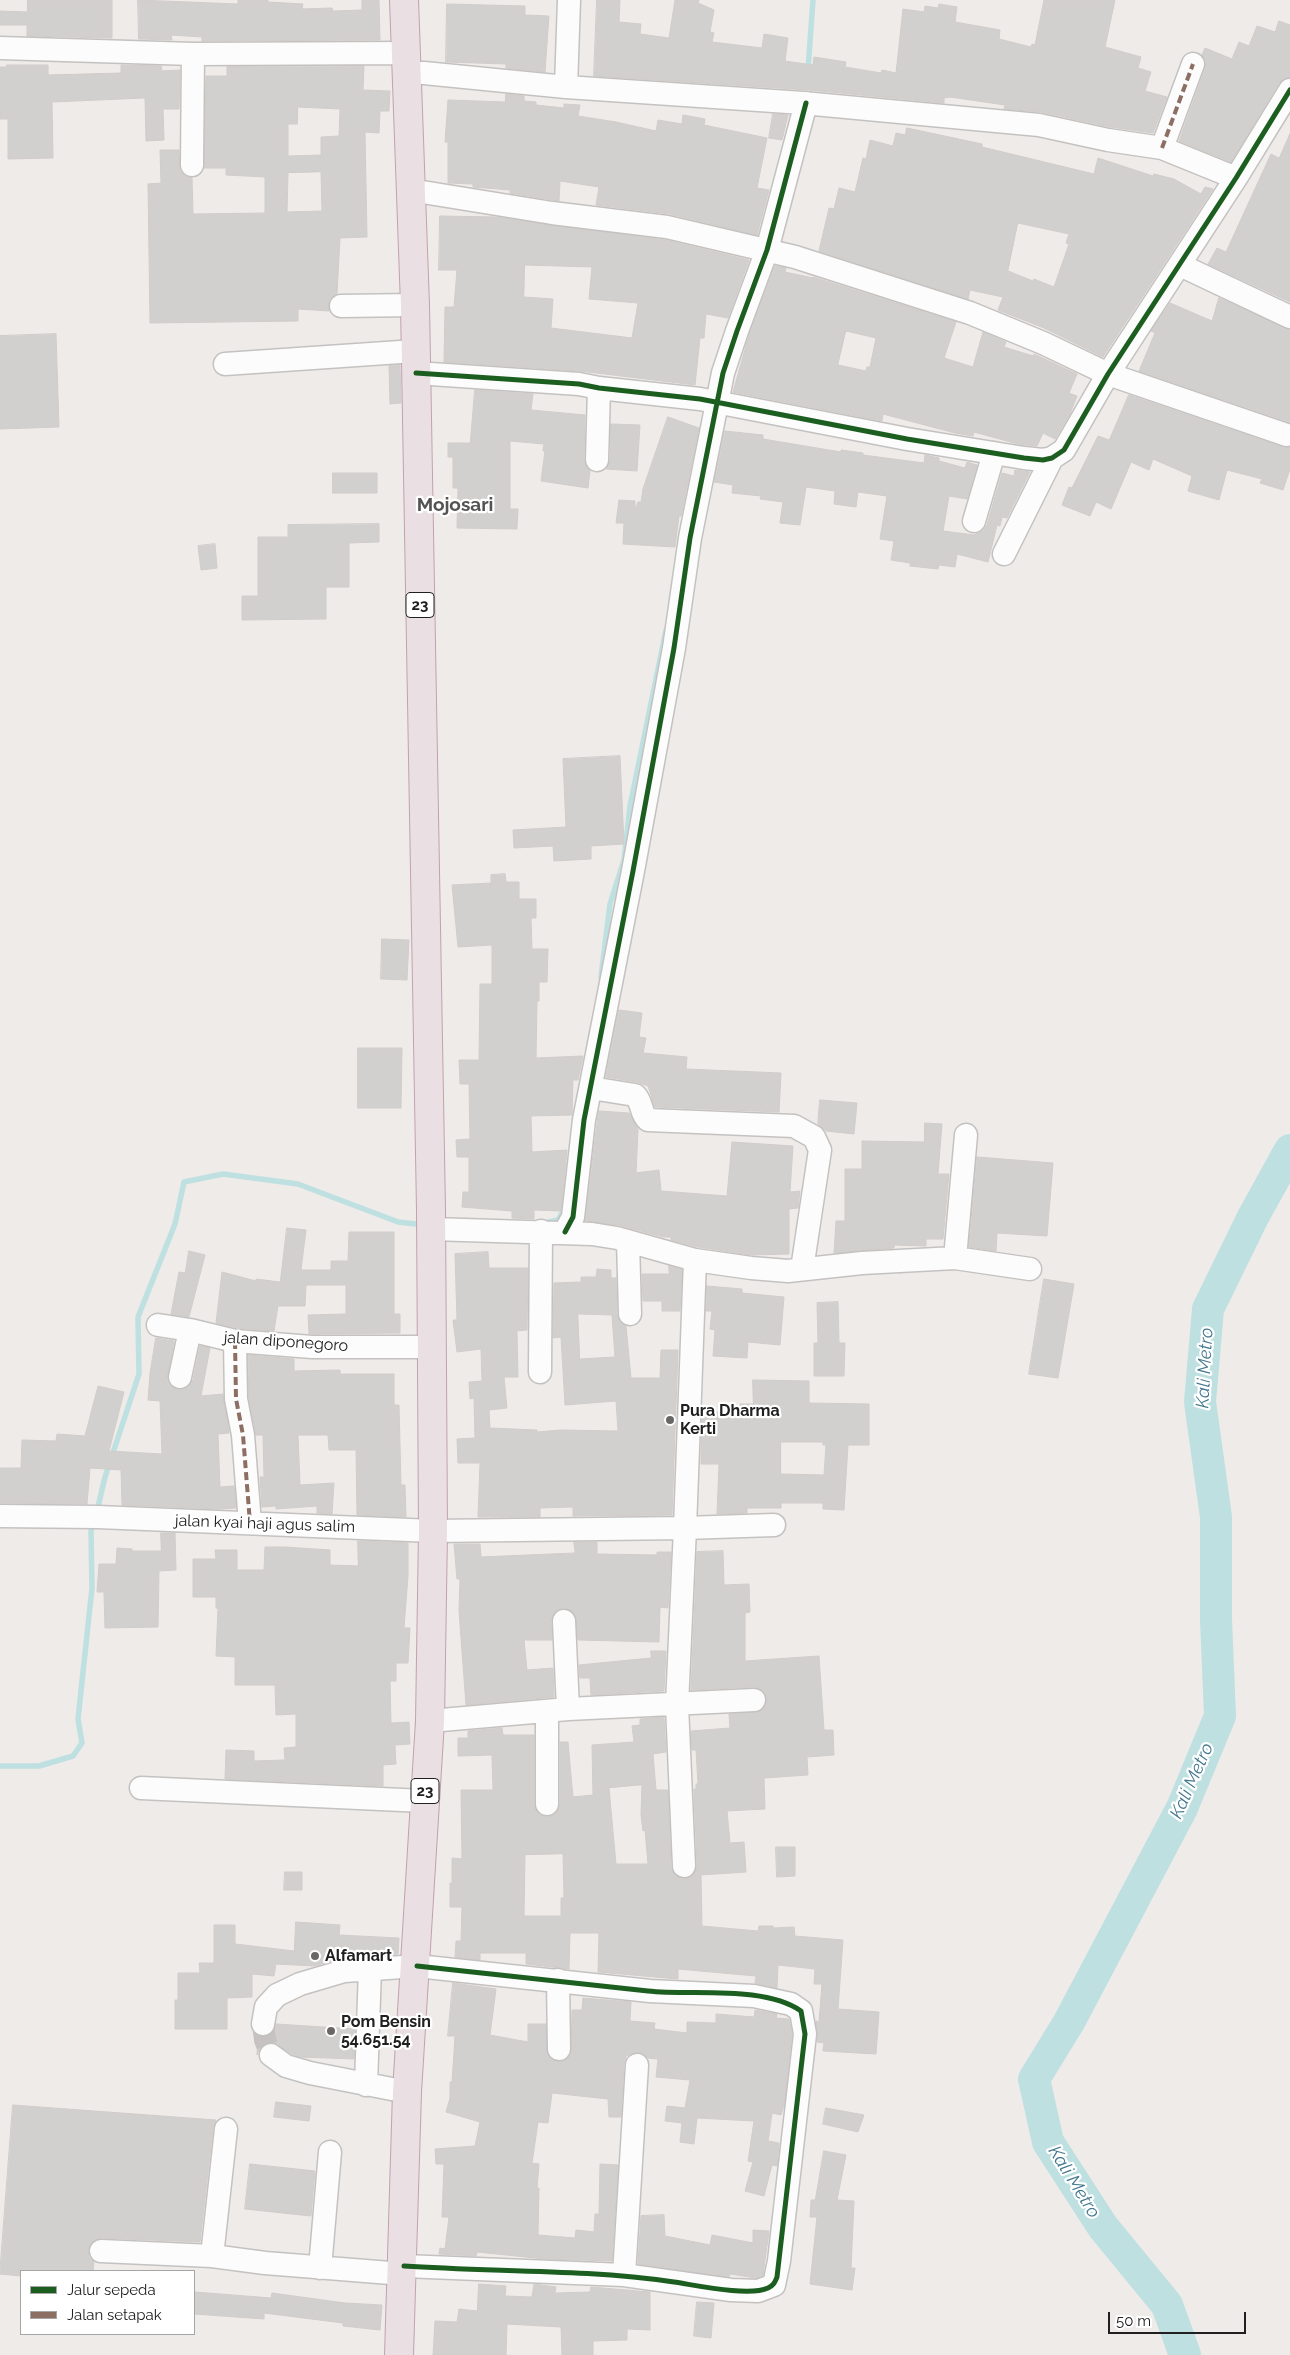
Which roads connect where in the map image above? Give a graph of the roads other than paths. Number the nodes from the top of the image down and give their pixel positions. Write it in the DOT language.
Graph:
graph roads {
  1 [pos="404,0"];
  2 [pos="569,0"];
  3 [pos="0,48"];
  4 [pos="193,54"];
  5 [pos="407,63"];
  6 [pos="1193,64"];
  7 [pos="566,87"];
  8 [pos="1288,97"];
  9 [pos="802,103"];
  10 [pos="1162,148"];
  11 [pos="192,165"];
  12 [pos="1236,178"];
  13 [pos="410,190"];
  14 [pos="761,249"];
  15 [pos="1180,265"];
  16 [pos="414,305"];
  17 [pos="341,306"];
  18 [pos="1290,317"];
  19 [pos="416,362"];
  20 [pos="225,364"];
  21 [pos="1108,374"];
  22 [pos="599,388"];
  23 [pos="711,402"];
  24 [pos="1288,435"];
  25 [pos="994,453"];
  26 [pos="1052,458"];
  27 [pos="597,460"];
  28 [pos="974,521"];
  29 [pos="1004,554"];
  30 [pos="591,1088"];
  31 [pos="966,1135"];
  32 [pos="431,1222"];
  33 [pos="541,1231"];
  34 [pos="566,1232"];
  35 [pos="628,1242"];
  36 [pos="955,1258"];
  37 [pos="695,1260"];
  38 [pos="802,1269"];
  39 [pos="1030,1269"];
  40 [pos="630,1314"];
  41 [pos="158,1325"];
  42 [pos="190,1330"];
  43 [pos="235,1341"];
  44 [pos="431,1347"];
  45 [pos="540,1372"];
  46 [pos="180,1377"];
  47 [pos="0,1516"];
  48 [pos="250,1523"];
  49 [pos="774,1525"];
  50 [pos="685,1528"];
  51 [pos="433,1531"];
  52 [pos="564,1621"];
  53 [pos="754,1700"];
  54 [pos="677,1705"];
  55 [pos="558,1710"];
  56 [pos="430,1721"];
  57 [pos="141,1788"];
  58 [pos="424,1801"];
  59 [pos="547,1804"];
  60 [pos="684,1866"];
  61 [pos="417,1966"];
  62 [pos="370,1968"];
  63 [pos="558,1980"];
  64 [pos="262,2024"];
  65 [pos="560,2049"];
  66 [pos="272,2055"];
  67 [pos="638,2065"];
  68 [pos="366,2085"];
  69 [pos="407,2092"];
  70 [pos="226,2129"];
  71 [pos="330,2152"];
  72 [pos="101,2251"];
  73 [pos="212,2256"];
  74 [pos="320,2268"];
  75 [pos="404,2270"];
  76 [pos="624,2275"];
  77 [pos="399,2355"];
  1 -- 5 [label="highway, 23"];
  2 -- 7 [label="street"];
  3 -- 4 [label="street"];
  4 -- 5 [label="street"];
  4 -- 11 [label="street"];
  5 -- 7 [label="street"];
  5 -- 13 [label="highway, 23"];
  6 -- 10 [label="street"];
  7 -- 9 [label="street"];
  8 -- 12 [label="street"];
  9 -- 10 [label="street"];
  9 -- 14 [label="street"];
  10 -- 12 [label="street"];
  12 -- 15 [label="street"];
  13 -- 14 [label="street"];
  13 -- 16 [label="highway, 23"];
  14 -- 21 [label="street"];
  14 -- 23 [label="street"];
  15 -- 18 [label="street"];
  15 -- 21 [label="street"];
  16 -- 17 [label="street"];
  16 -- 19 [label="highway, 23"];
  19 -- 20 [label="street"];
  19 -- 22 [label="street"];
  19 -- 32 [label="highway, 23"];
  21 -- 24 [label="street"];
  21 -- 26 [label="street"];
  22 -- 23 [label="street"];
  22 -- 27 [label="street"];
  23 -- 25 [label="street"];
  23 -- 30 [label="street"];
  25 -- 26 [label="street"];
  25 -- 28 [label="street"];
  26 -- 29 [label="street"];
  30 -- 34 [label="street"];
  30 -- 38 [label="street"];
  31 -- 36 [label="street"];
  32 -- 33 [label="street"];
  32 -- 44 [label="highway, 23"];
  33 -- 34 [label="street"];
  33 -- 45 [label="street"];
  34 -- 35 [label="street"];
  35 -- 37 [label="street"];
  35 -- 40 [label="street"];
  36 -- 38 [label="street"];
  36 -- 39 [label="street"];
  37 -- 38 [label="street"];
  37 -- 50 [label="street"];
  41 -- 42 [label="street, jalan diponegoro"];
  42 -- 43 [label="street, jalan diponegoro"];
  42 -- 46 [label="street"];
  43 -- 44 [label="street, jalan diponegoro"];
  43 -- 48 [label="street"];
  44 -- 51 [label="highway, 23"];
  47 -- 48 [label="street, jalan kyai haji agus salim"];
  48 -- 51 [label="street, jalan kyai haji agus salim"];
  49 -- 50 [label="street, jalan kyai haji agus salim"];
  50 -- 51 [label="street, jalan kyai haji agus salim"];
  50 -- 54 [label="street"];
  51 -- 56 [label="highway, 23"];
  52 -- 55 [label="street"];
  53 -- 54 [label="street"];
  54 -- 55 [label="street"];
  54 -- 60 [label="street"];
  55 -- 56 [label="street"];
  55 -- 59 [label="street"];
  56 -- 58 [label="highway, 23"];
  57 -- 58 [label="street"];
  58 -- 61 [label="highway, 23"];
  61 -- 62 [label="street"];
  61 -- 63 [label="street"];
  61 -- 69 [label="highway, 23"];
  62 -- 64 [label="street"];
  62 -- 68 [label="street"];
  63 -- 65 [label="street"];
  63 -- 76 [label="street"];
  66 -- 68 [label="street"];
  67 -- 76 [label="street"];
  68 -- 69 [label="street"];
  69 -- 75 [label="highway, 23"];
  70 -- 73 [label="street"];
  71 -- 74 [label="street"];
  72 -- 73 [label="street"];
  73 -- 74 [label="street"];
  74 -- 75 [label="street"];
  75 -- 76 [label="street"];
  75 -- 77 [label="highway, 23"];
}
